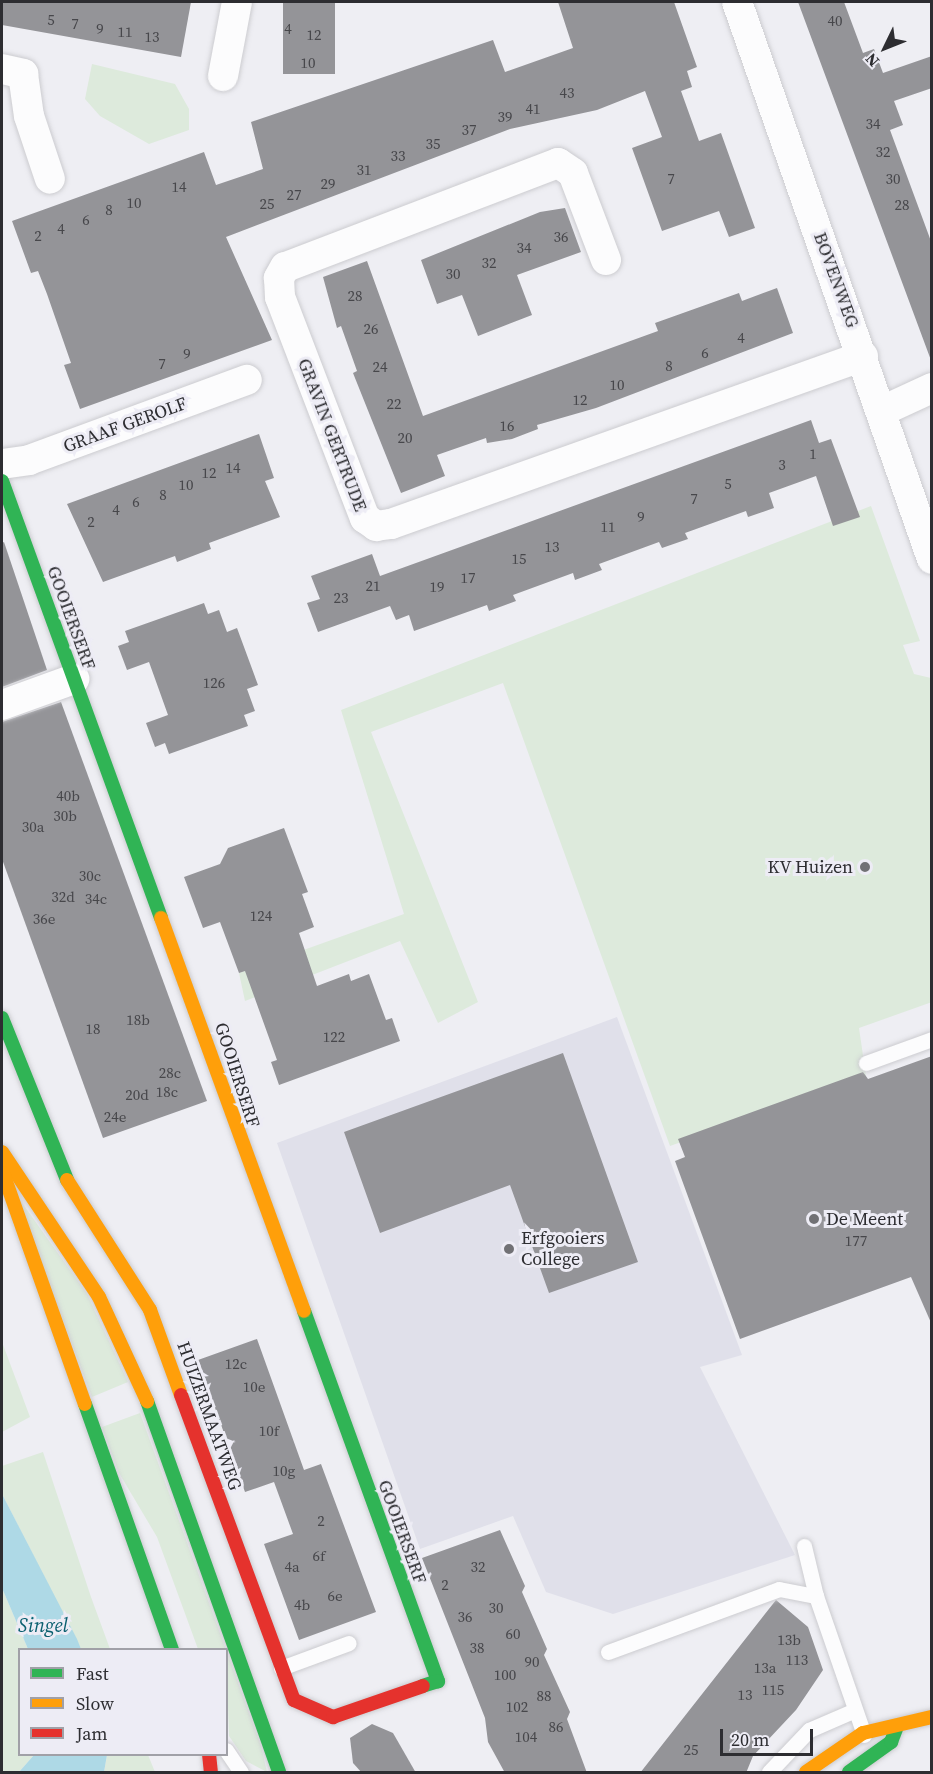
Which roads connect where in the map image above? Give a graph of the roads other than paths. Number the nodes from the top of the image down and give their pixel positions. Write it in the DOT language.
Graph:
graph roads {
  1 [pos="237,2"];
  2 [pos="736,2"];
  3 [pos="2,69"];
  4 [pos="223,76"];
  5 [pos="50,179"];
  6 [pos="606,260"];
  7 [pos="863,356"];
  8 [pos="247,380"];
  9 [pos="932,388"];
  10 [pos="884,410"];
  11 [pos="2,464"];
  12 [pos="2,481"];
  13 [pos="932,559"];
  14 [pos="74,679"];
  15 [pos="2,705"];
  16 [pos="2,1018"];
  17 [pos="932,1039"];
  18 [pos="866,1063"];
  19 [pos="2,1152"];
  20 [pos="2,1162"];
  21 [pos="804,1546"];
  22 [pos="816,1596"];
  23 [pos="349,1643"];
  24 [pos="171,1648"];
  25 [pos="608,1652"];
  26 [pos="281,1668"];
  27 [pos="438,1681"];
  28 [pos="855,1710"];
  29 [pos="932,1717"];
  30 [pos="896,1729"];
  31 [pos="863,1733"];
  32 [pos="228,1753"];
  33 [pos="872,1754"];
  34 [pos="209,1756"];
  35 [pos="211,1773"];
  36 [pos="241,1773"];
  37 [pos="279,1773"];
  38 [pos="769,1773"];
  39 [pos="807,1773"];
  40 [pos="849,1773"];
  1 -- 4 [label="street"];
  2 -- 7 [label="street, BOVENWEG"];
  3 -- 5 [label="street"];
  6 -- 7 [label="street, GRAVIN GERTRUDE"];
  7 -- 10 [label="street, BOVENWEG"];
  8 -- 11 [label="street, GRAAF GEROLF"];
  9 -- 10 [label="street"];
  10 -- 13 [label="street, BOVENWEG"];
  12 -- 14 [label="street, GOOIERSERF"];
  14 -- 15 [label="street"];
  14 -- 27 [label="street, GOOIERSERF"];
  16 -- 26 [label="street, HUIZERMAATWEG"];
  17 -- 18 [label="lane"];
  19 -- 37 [label="street"];
  20 -- 24 [label="street"];
  21 -- 22 [label="lane"];
  22 -- 25 [label="lane"];
  22 -- 28 [label="lane"];
  23 -- 26 [label="lane"];
  26 -- 27 [label="street, HUIZERMAATWEG"];
  28 -- 31 [label="lane"];
  28 -- 38 [label="lane"];
  29 -- 30 [label="street"];
  30 -- 31 [label="street"];
  30 -- 33 [label="street"];
  31 -- 33 [label="lane"];
  31 -- 39 [label="street"];
  32 -- 36 [label="lane"];
  33 -- 40 [label="street"];
  34 -- 35 [label="street"];
}
